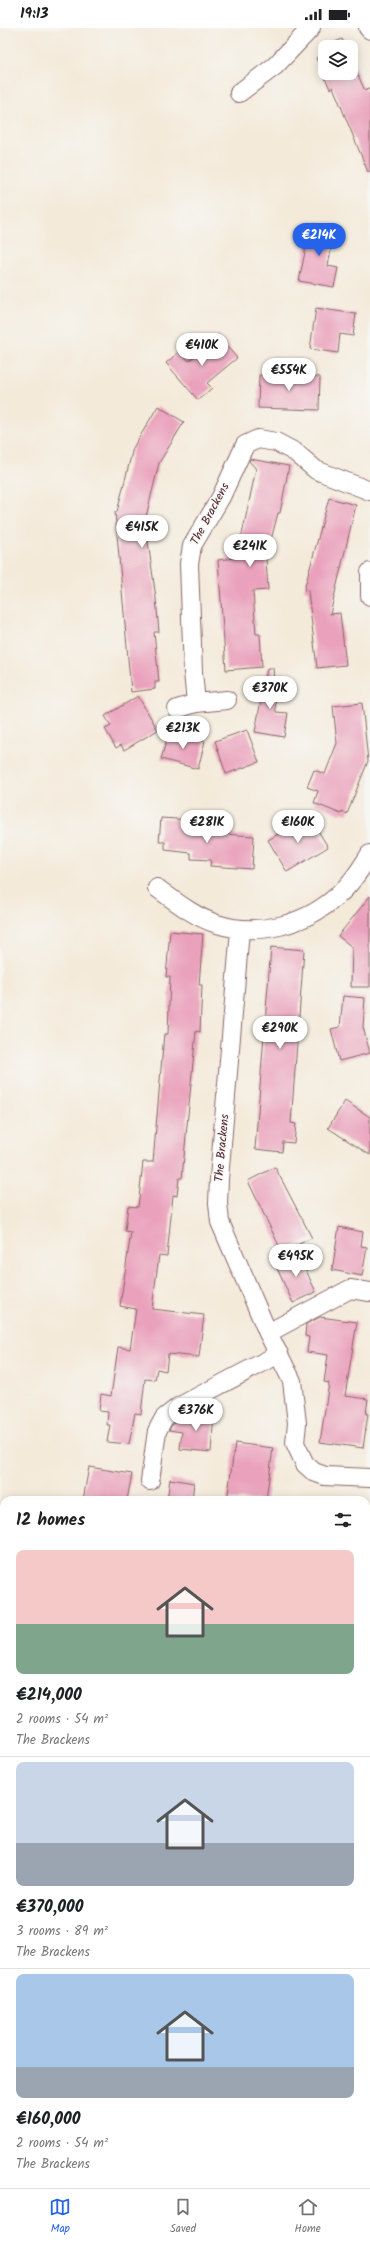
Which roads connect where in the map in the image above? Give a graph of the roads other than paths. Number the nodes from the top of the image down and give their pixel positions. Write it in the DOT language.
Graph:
graph roads {
  1 [pos="311,28"];
  2 [pos="239,93"];
  3 [pos="370,491"];
  4 [pos="370,572"];
  5 [pos="370,596"];
  6 [pos="227,700"];
  7 [pos="196,703"];
  8 [pos="177,709"];
  9 [pos="369,859"];
  10 [pos="157,888"];
  11 [pos="240,930"];
  12 [pos="370,1292"];
  13 [pos="268,1333"];
  14 [pos="280,1354"];
  15 [pos="370,1478"];
  16 [pos="150,1482"];
  1 -- 2 [label="street"];
  3 -- 7 [label="street, The Brackens"];
  4 -- 5 [label="street"];
  6 -- 7 [label="street"];
  7 -- 8 [label="street"];
  9 -- 11 [label="street"];
  10 -- 11 [label="street"];
  11 -- 13 [label="street, The Brackens"];
  12 -- 13 [label="street"];
  13 -- 14 [label="street, The Brackens"];
  14 -- 15 [label="street, The Brackens"];
  14 -- 16 [label="street"];
}
